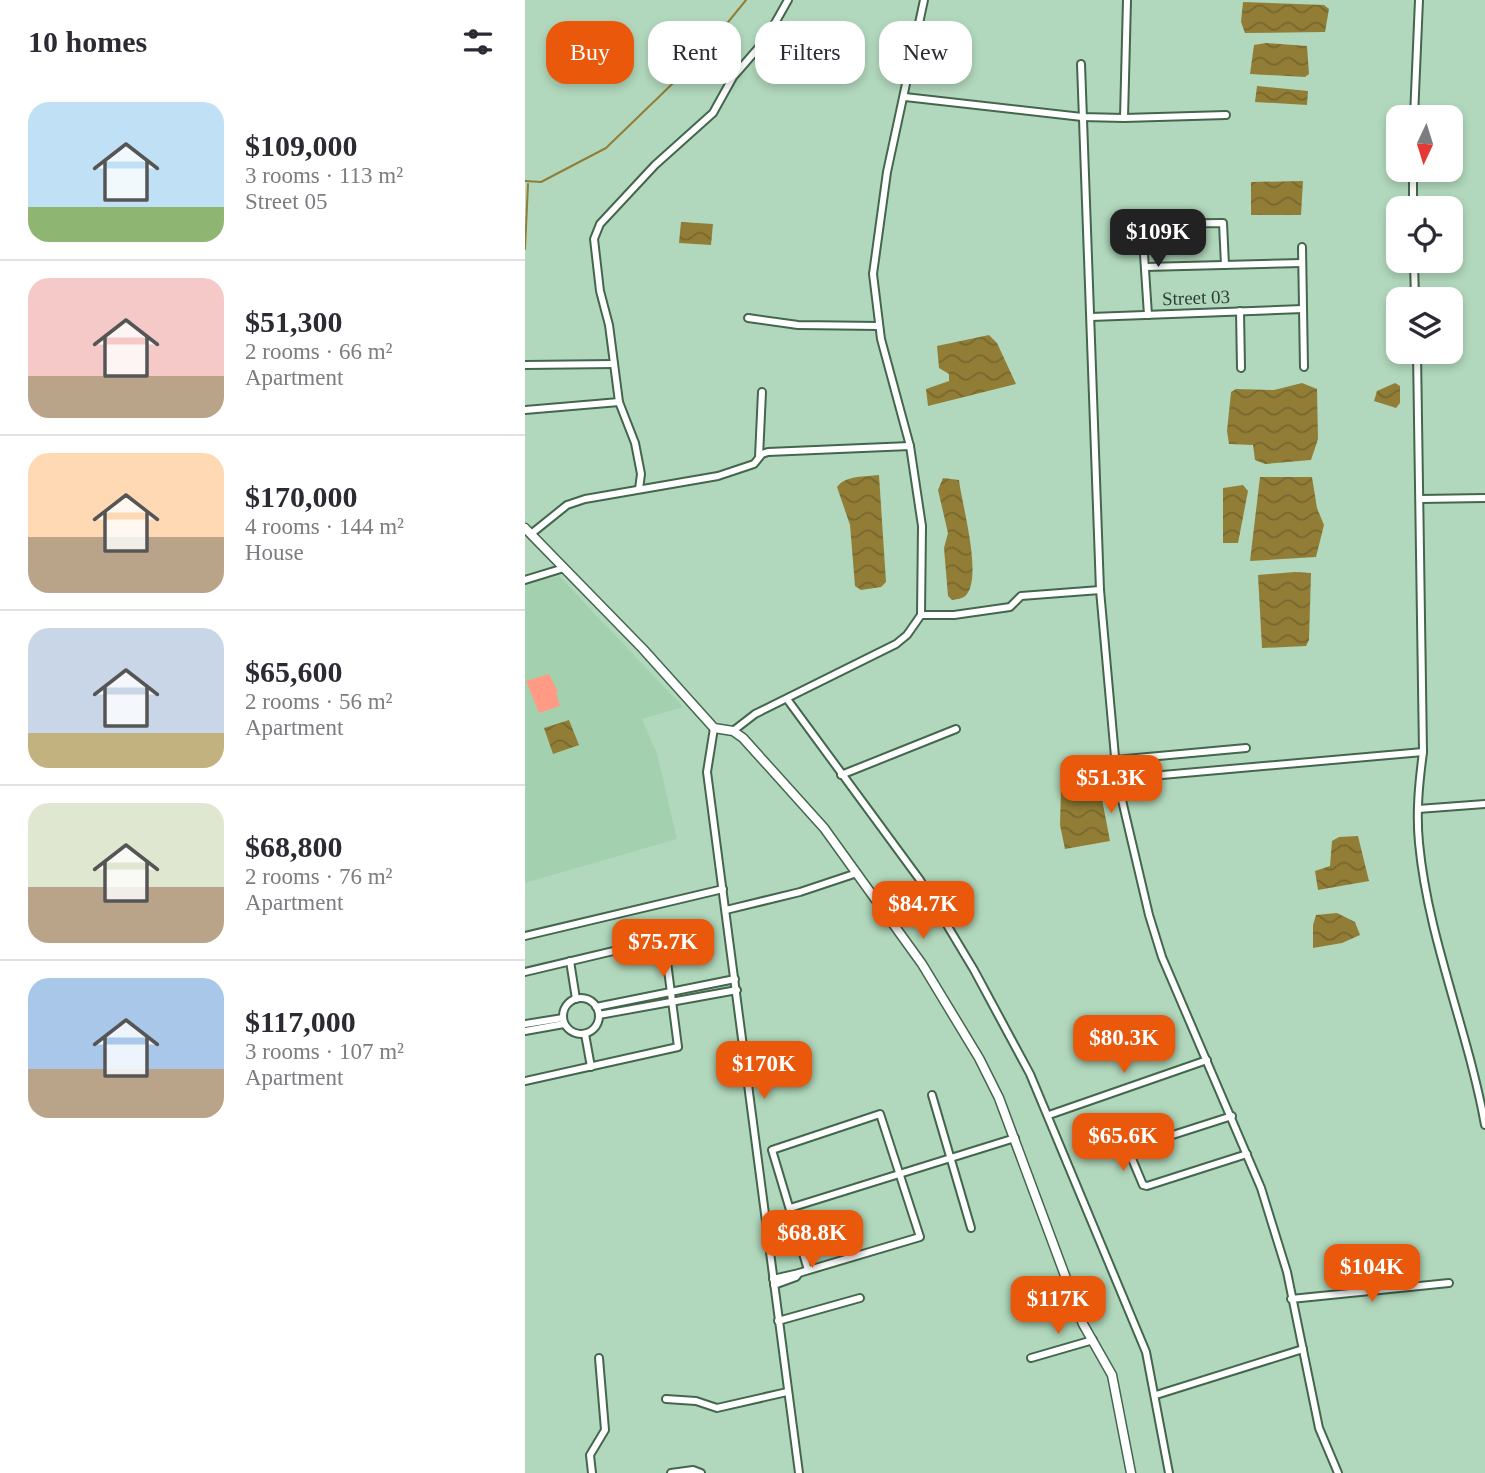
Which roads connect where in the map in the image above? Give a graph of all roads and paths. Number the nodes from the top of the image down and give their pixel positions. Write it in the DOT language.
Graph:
graph roads {
  1 [pos="788,0"];
  2 [pos="924,0"];
  3 [pos="1127,0"];
  4 [pos="1419,0"];
  5 [pos="1081,64"];
  6 [pos="905,97"];
  7 [pos="1415,105"];
  8 [pos="1226,115"];
  9 [pos="1082,117"];
  10 [pos="1123,118"];
  11 [pos="1302,247"];
  12 [pos="1302,263"];
  13 [pos="1225,265"];
  14 [pos="1145,267"];
  15 [pos="1303,309"];
  16 [pos="1240,311"];
  17 [pos="1147,314"];
  18 [pos="1091,317"];
  19 [pos="748,318"];
  20 [pos="879,327"];
  21 [pos="614,363"];
  22 [pos="1417,364"];
  23 [pos="525,365"];
  24 [pos="1304,367"];
  25 [pos="1241,368"];
  26 [pos="762,392"];
  27 [pos="619,402"];
  28 [pos="525,410"];
  29 [pos="910,446"];
  30 [pos="759,457"];
  31 [pos="639,489"];
  32 [pos="1485,498"];
  33 [pos="1420,499"];
  34 [pos="528,531"];
  35 [pos="564,568"];
  36 [pos="525,580"];
  37 [pos="1100,590"];
  38 [pos="922,615"];
  39 [pos="787,699"];
  40 [pos="714,728"];
  41 [pos="956,729"];
  42 [pos="733,731"];
  43 [pos="1246,748"];
  44 [pos="1423,752"];
  45 [pos="1115,760"];
  46 [pos="841,775"];
  47 [pos="1117,779"];
  48 [pos="1485,804"];
  49 [pos="1418,809"];
  50 [pos="857,873"];
  51 [pos="723,889"];
  52 [pos="726,910"];
  53 [pos="525,936"];
  54 [pos="570,961"];
  55 [pos="525,972"];
  56 [pos="735,979"];
  57 [pos="737,990"];
  58 [pos="671,991"];
  59 [pos="576,999"];
  60 [pos="672,1002"];
  61 [pos="596,1007"];
  62 [pos="599,1015"];
  63 [pos="563,1021"];
  64 [pos="525,1024"];
  65 [pos="525,1031"];
  66 [pos="585,1034"];
  67 [pos="1207,1060"];
  68 [pos="591,1067"];
  69 [pos="525,1081"];
  70 [pos="932,1095"];
  71 [pos="1049,1115"];
  72 [pos="1232,1116"];
  73 [pos="1485,1125"];
  74 [pos="1015,1138"];
  75 [pos="1247,1154"];
  76 [pos="951,1160"];
  77 [pos="899,1175"];
  78 [pos="790,1208"];
  79 [pos="971,1228"];
  80 [pos="808,1270"];
  81 [pos="774,1282"];
  82 [pos="1449,1283"];
  83 [pos="860,1298"];
  84 [pos="1291,1298"];
  85 [pos="778,1321"];
  86 [pos="1093,1340"];
  87 [pos="1303,1349"];
  88 [pos="599,1358"];
  89 [pos="1031,1358"];
  90 [pos="787,1392"];
  91 [pos="1156,1395"];
  92 [pos="666,1399"];
  93 [pos="592,1473"];
  94 [pos="671,1473"];
  95 [pos="701,1473"];
  96 [pos="799,1473"];
  97 [pos="1131,1473"];
  98 [pos="1169,1473"];
  99 [pos="1338,1473"];
  1 -- 21 [label="street"];
  2 -- 6 [label="street"];
  3 -- 10 [label="street"];
  4 -- 7 [label="street"];
  5 -- 9 [label="street"];
  6 -- 9 [label="street"];
  6 -- 20 [label="street"];
  8 -- 10 [label="street"];
  9 -- 10 [label="street"];
  9 -- 18 [label="street"];
  11 -- 12 [label="street"];
  12 -- 13 [label="street"];
  12 -- 15 [label="street"];
  13 -- 14 [label="street"];
  13 -- 14 [label="street"];
  14 -- 17 [label="street"];
  15 -- 16 [label="street, Street 03"];
  15 -- 24 [label="street"];
  16 -- 17 [label="street, Street 03"];
  16 -- 25 [label="street"];
  17 -- 18 [label="street, Street 03"];
  18 -- 37 [label="street"];
  19 -- 20 [label="street"];
  20 -- 29 [label="street"];
  21 -- 23 [label="street"];
  21 -- 27 [label="street"];
  22 -- 33 [label="street"];
  26 -- 30 [label="street"];
  27 -- 28 [label="street"];
  27 -- 31 [label="street"];
  29 -- 30 [label="street"];
  29 -- 38 [label="street"];
  30 -- 31 [label="street"];
  31 -- 34 [label="street"];
  32 -- 33 [label="street"];
  33 -- 44 [label="street"];
  34 -- 35 [label="street"];
  35 -- 36 [label="street"];
  35 -- 40 [label="street"];
  37 -- 38 [label="street"];
  37 -- 45 [label="street"];
  38 -- 39 [label="street"];
  39 -- 42 [label="street"];
  39 -- 46 [label="street"];
  40 -- 42 [label="street"];
  40 -- 51 [label="street"];
  41 -- 46 [label="street"];
  42 -- 50 [label="street"];
  43 -- 45 [label="street"];
  44 -- 47 [label="street"];
  44 -- 49 [label="street"];
  45 -- 47 [label="street"];
  46 -- 71 [label="street"];
  47 -- 67 [label="street"];
  48 -- 49 [label="street"];
  49 -- 73 [label="street"];
  50 -- 52 [label="street"];
  50 -- 74 [label="street"];
  51 -- 52 [label="street"];
  51 -- 53 [label="street"];
  52 -- 56 [label="street"];
  54 -- 55 [label="street"];
  54 -- 58 [label="street"];
  54 -- 59 [label="street"];
  56 -- 57 [label="street"];
  56 -- 58 [label="street"];
  57 -- 60 [label="street"];
  57 -- 81 [label="street"];
  58 -- 60 [label="street"];
  58 -- 61 [label="street"];
  59 -- 61 [label="street"];
  59 -- 63 [label="street"];
  60 -- 62 [label="street"];
  60 -- 68 [label="street"];
  61 -- 62 [label="street"];
  62 -- 66 [label="street"];
  63 -- 64 [label="street"];
  63 -- 65 [label="street"];
  63 -- 66 [label="street"];
  66 -- 68 [label="street"];
  67 -- 71 [label="street"];
  67 -- 72 [label="street"];
  68 -- 69 [label="street"];
  70 -- 76 [label="street"];
  71 -- 91 [label="street"];
  72 -- 75 [label="street"];
  72 -- 75 [label="street"];
  74 -- 76 [label="street"];
  74 -- 86 [label="street"];
  75 -- 84 [label="street"];
  76 -- 77 [label="street"];
  76 -- 79 [label="street"];
  77 -- 78 [label="street"];
  77 -- 78 [label="street"];
  77 -- 80 [label="street"];
  78 -- 80 [label="street"];
  80 -- 81 [label="street"];
  81 -- 85 [label="street"];
  82 -- 84 [label="street"];
  83 -- 85 [label="street"];
  84 -- 87 [label="street"];
  85 -- 90 [label="street"];
  86 -- 89 [label="street"];
  86 -- 97 [label="street"];
  87 -- 91 [label="street"];
  87 -- 99 [label="street"];
  88 -- 93 [label="street"];
  90 -- 92 [label="street"];
  90 -- 96 [label="street"];
  91 -- 98 [label="street"];
  94 -- 95 [label="street"];
}
